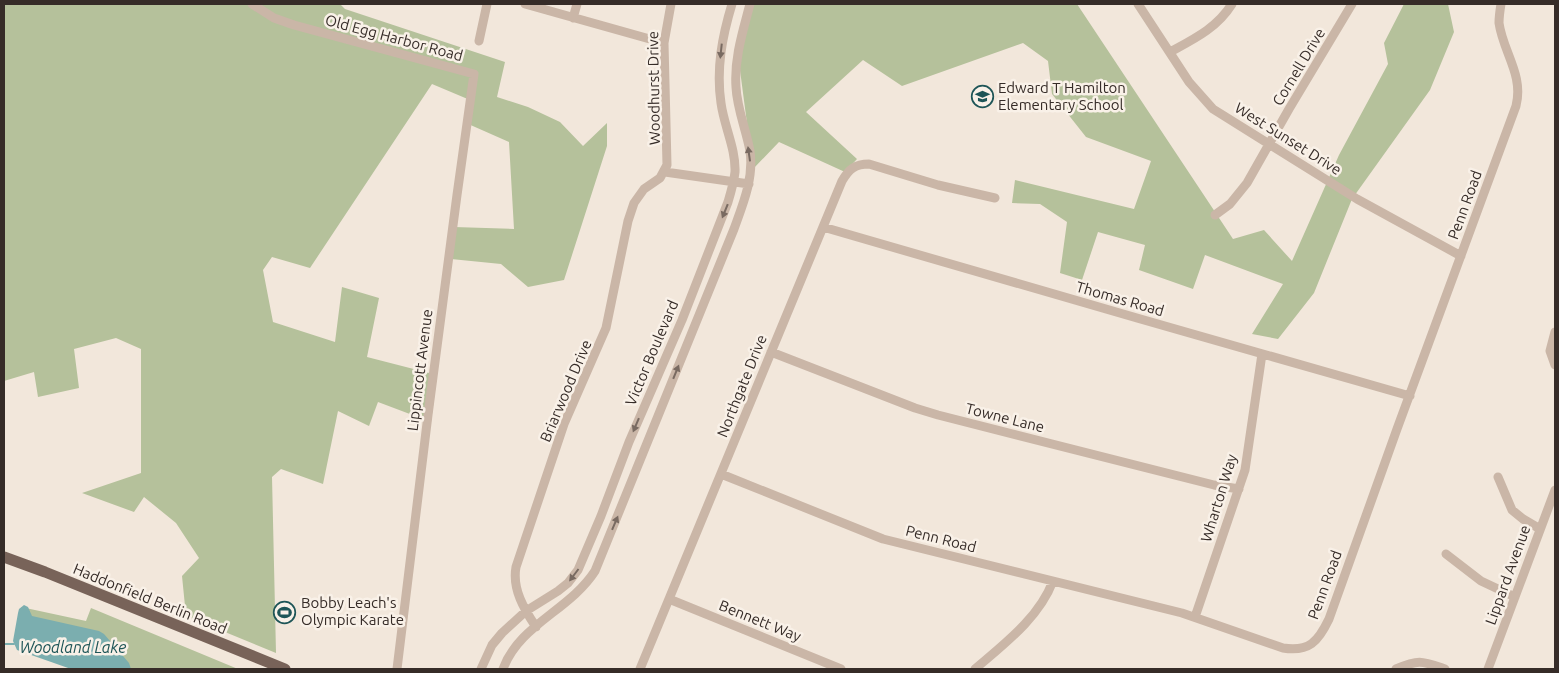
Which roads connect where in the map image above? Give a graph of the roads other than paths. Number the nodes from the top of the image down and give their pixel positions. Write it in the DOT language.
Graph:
graph roads {
  1 [pos="252,4"];
  2 [pos="486,4"];
  3 [pos="525,4"];
  4 [pos="577,4"];
  5 [pos="671,4"];
  6 [pos="732,4"];
  7 [pos="750,4"];
  8 [pos="1138,4"];
  9 [pos="1232,4"];
  10 [pos="1352,4"];
  11 [pos="1501,4"];
  12 [pos="573,18"];
  13 [pos="479,41"];
  14 [pos="664,43"];
  15 [pos="1170,52"];
  16 [pos="474,74"];
  17 [pos="725,123"];
  18 [pos="743,123"];
  19 [pos="1269,144"];
  20 [pos="665,172"];
  21 [pos="734,181"];
  22 [pos="749,184"];
  23 [pos="995,198"];
  24 [pos="1215,215"];
  25 [pos="823,227"];
  26 [pos="1461,256"];
  27 [pos="1555,332"];
  28 [pos="771,352"];
  29 [pos="1262,354"];
  30 [pos="1555,364"];
  31 [pos="1410,396"];
  32 [pos="721,474"];
  33 [pos="1498,477"];
  34 [pos="1239,489"];
  35 [pos="1555,490"];
  36 [pos="1540,529"];
  37 [pos="1446,554"];
  38 [pos="4,556"];
  39 [pos="1053,581"];
  40 [pos="1515,597"];
  41 [pos="669,599"];
  42 [pos="526,611"];
  43 [pos="1195,616"];
  44 [pos="536,627"];
  45 [pos="285,669"];
  46 [pos="397,669"];
  47 [pos="480,669"];
  48 [pos="503,669"];
  49 [pos="640,669"];
  50 [pos="841,669"];
  51 [pos="975,669"];
  52 [pos="1396,669"];
  53 [pos="1445,669"];
  54 [pos="1488,669"];
  1 -- 16 [label="street, Old Egg Harbor Road"];
  2 -- 13 [label="street"];
  3 -- 12 [label="street"];
  4 -- 12 [label="street"];
  5 -- 14 [label="street, Woodhurst Drive"];
  6 -- 17 [label="street, Victor Boulevard, one-way"];
  7 -- 18 [label="street, Victor Boulevard"];
  8 -- 15 [label="street, West Sunset Drive"];
  9 -- 15 [label="street"];
  10 -- 19 [label="street, Cornell Drive"];
  11 -- 26 [label="street, Penn Road"];
  12 -- 14 [label="street"];
  14 -- 20 [label="street, Woodhurst Drive"];
  15 -- 19 [label="street, West Sunset Drive"];
  16 -- 46 [label="street, Lippincott Avenue"];
  17 -- 18 [label="street"];
  17 -- 21 [label="street, Victor Boulevard"];
  22 -- 18 [label="street, Victor Boulevard, one-way"];
  19 -- 24 [label="street, Cornell Drive"];
  19 -- 26 [label="street, West Sunset Drive"];
  20 -- 21 [label="street"];
  20 -- 42 [label="street, Briarwood Drive"];
  21 -- 22 [label="street"];
  21 -- 42 [label="street, Victor Boulevard, one-way"];
  44 -- 22 [label="street, Victor Boulevard, one-way"];
  23 -- 25 [label="street, Northgate Drive"];
  25 -- 28 [label="street, Northgate Drive"];
  25 -- 29 [label="street, Thomas Road"];
  26 -- 31 [label="street, Penn Road"];
  27 -- 30 [label="street"];
  28 -- 32 [label="street, Northgate Drive"];
  28 -- 34 [label="street, Towne Lane"];
  29 -- 31 [label="street, Thomas Road"];
  29 -- 34 [label="street, Wharton Way"];
  31 -- 43 [label="street, Penn Road"];
  32 -- 39 [label="street, Penn Road"];
  32 -- 41 [label="street, Northgate Drive"];
  33 -- 36 [label="street"];
  34 -- 43 [label="street, Wharton Way"];
  35 -- 36 [label="street, Lippard Avenue"];
  36 -- 40 [label="street, Lippard Avenue"];
  37 -- 40 [label="street"];
  38 -- 45 [label="main road, Haddonfield Berlin Road"];
  39 -- 43 [label="street, Penn Road"];
  39 -- 51 [label="street"];
  40 -- 54 [label="street, Lippard Avenue"];
  41 -- 49 [label="street, Northgate Drive"];
  41 -- 50 [label="street, Bennett Way"];
  42 -- 44 [label="street, Briarwood Drive"];
  42 -- 47 [label="street, Victor Boulevard"];
  44 -- 48 [label="street, Victor Boulevard"];
  52 -- 53 [label="street"];
}
